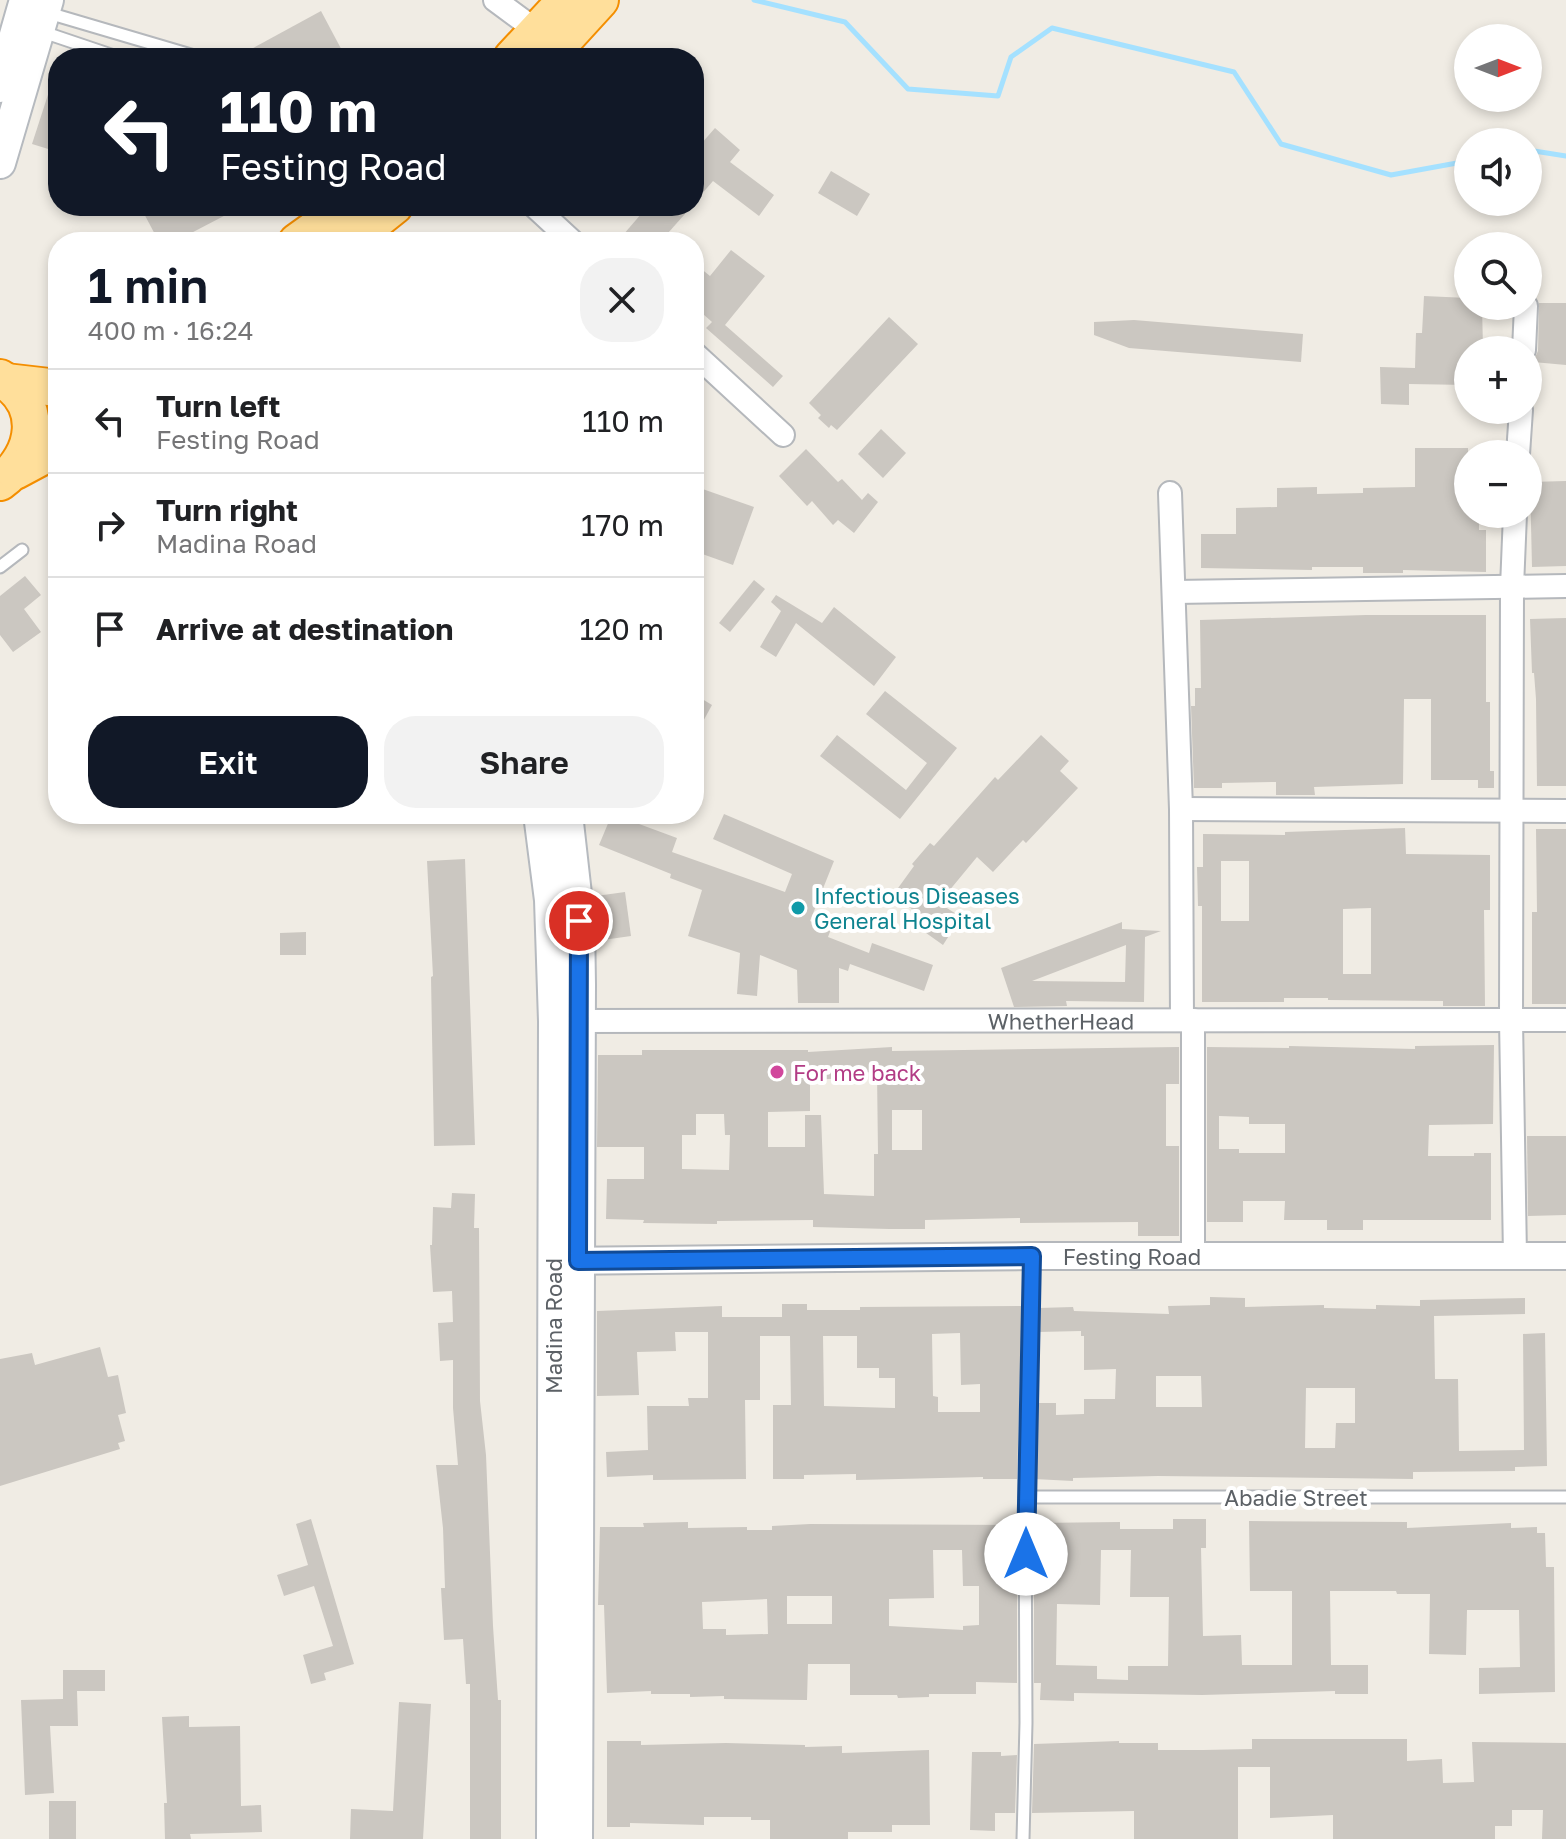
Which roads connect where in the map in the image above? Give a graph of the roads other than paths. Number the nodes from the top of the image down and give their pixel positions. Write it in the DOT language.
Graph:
graph roads {
  1 [pos="495,0"];
  2 [pos="566,0"];
  3 [pos="600,0"];
  4 [pos="29,16"];
  5 [pos="542,44"];
  6 [pos="98,48"];
  7 [pos="160,48"];
  8 [pos="0,87"];
  9 [pos="0,163"];
  10 [pos="368,216"];
  11 [pos="545,216"];
  12 [pos="326,232"];
  13 [pos="562,232"];
  14 [pos="704,362"];
  15 [pos="3,380"];
  16 [pos="48,387"];
  17 [pos="783,435"];
  18 [pos="48,453"];
  19 [pos="7,476"];
  20 [pos="1170,493"];
  21 [pos="1514,528"];
  22 [pos="22,550"];
  23 [pos="0,567"];
  24 [pos="1566,586"];
  25 [pos="1512,587"];
  26 [pos="1175,592"];
  27 [pos="1181,809"];
  28 [pos="1512,811"];
  29 [pos="1566,811"];
  30 [pos="540,824"];
  31 [pos="568,824"];
  32 [pos="1187,1020"];
  33 [pos="1511,1020"];
  34 [pos="1566,1020"];
  35 [pos="567,1021"];
  36 [pos="1032,1256"];
  37 [pos="1515,1256"];
  38 [pos="1566,1256"];
  39 [pos="1193,1258"];
  40 [pos="565,1261"];
  41 [pos="1025,1497"];
  42 [pos="1566,1497"];
  43 [pos="566,1502"];
  44 [pos="552,1839"];
  45 [pos="577,1839"];
  46 [pos="1023,1839"];
  1 -- 5 [label="street"];
  2 -- 5 [label="highway"];
  3 -- 5 [label="highway"];
  4 -- 6 [label="lane"];
  4 -- 7 [label="lane"];
  4 -- 8 [label="main road"];
  4 -- 9 [label="main road"];
  10 -- 12 [label="highway"];
  11 -- 13 [label="street"];
  14 -- 17 [label="street"];
  15 -- 16 [label="highway"];
  15 -- 19 [label="highway"];
  18 -- 19 [label="highway"];
  20 -- 26 [label="street"];
  21 -- 25 [label="street"];
  22 -- 23 [label="lane"];
  24 -- 25 [label="street"];
  25 -- 26 [label="street"];
  25 -- 28 [label="street"];
  26 -- 27 [label="street"];
  27 -- 28 [label="street"];
  27 -- 32 [label="street"];
  28 -- 29 [label="street"];
  28 -- 33 [label="street"];
  30 -- 35 [label="main road, Madina Road"];
  31 -- 35 [label="main road, Madina Road"];
  32 -- 33 [label="street, WhetherHead"];
  32 -- 35 [label="street, WhetherHead"];
  32 -- 39 [label="street"];
  33 -- 34 [label="street, WhetherHead"];
  33 -- 37 [label="street"];
  35 -- 40 [label="main road, Madina Road"];
  36 -- 39 [label="street, Festing Road"];
  36 -- 40 [label="street, Festing Road"];
  36 -- 41 [label="lane"];
  37 -- 38 [label="street, Festing Road"];
  37 -- 39 [label="street, Festing Road"];
  40 -- 43 [label="main road, Madina Road"];
  41 -- 42 [label="lane, Abadie Street"];
  41 -- 46 [label="lane"];
  43 -- 44 [label="main road, Madina Road"];
  43 -- 45 [label="main road, Madina Road"];
}
